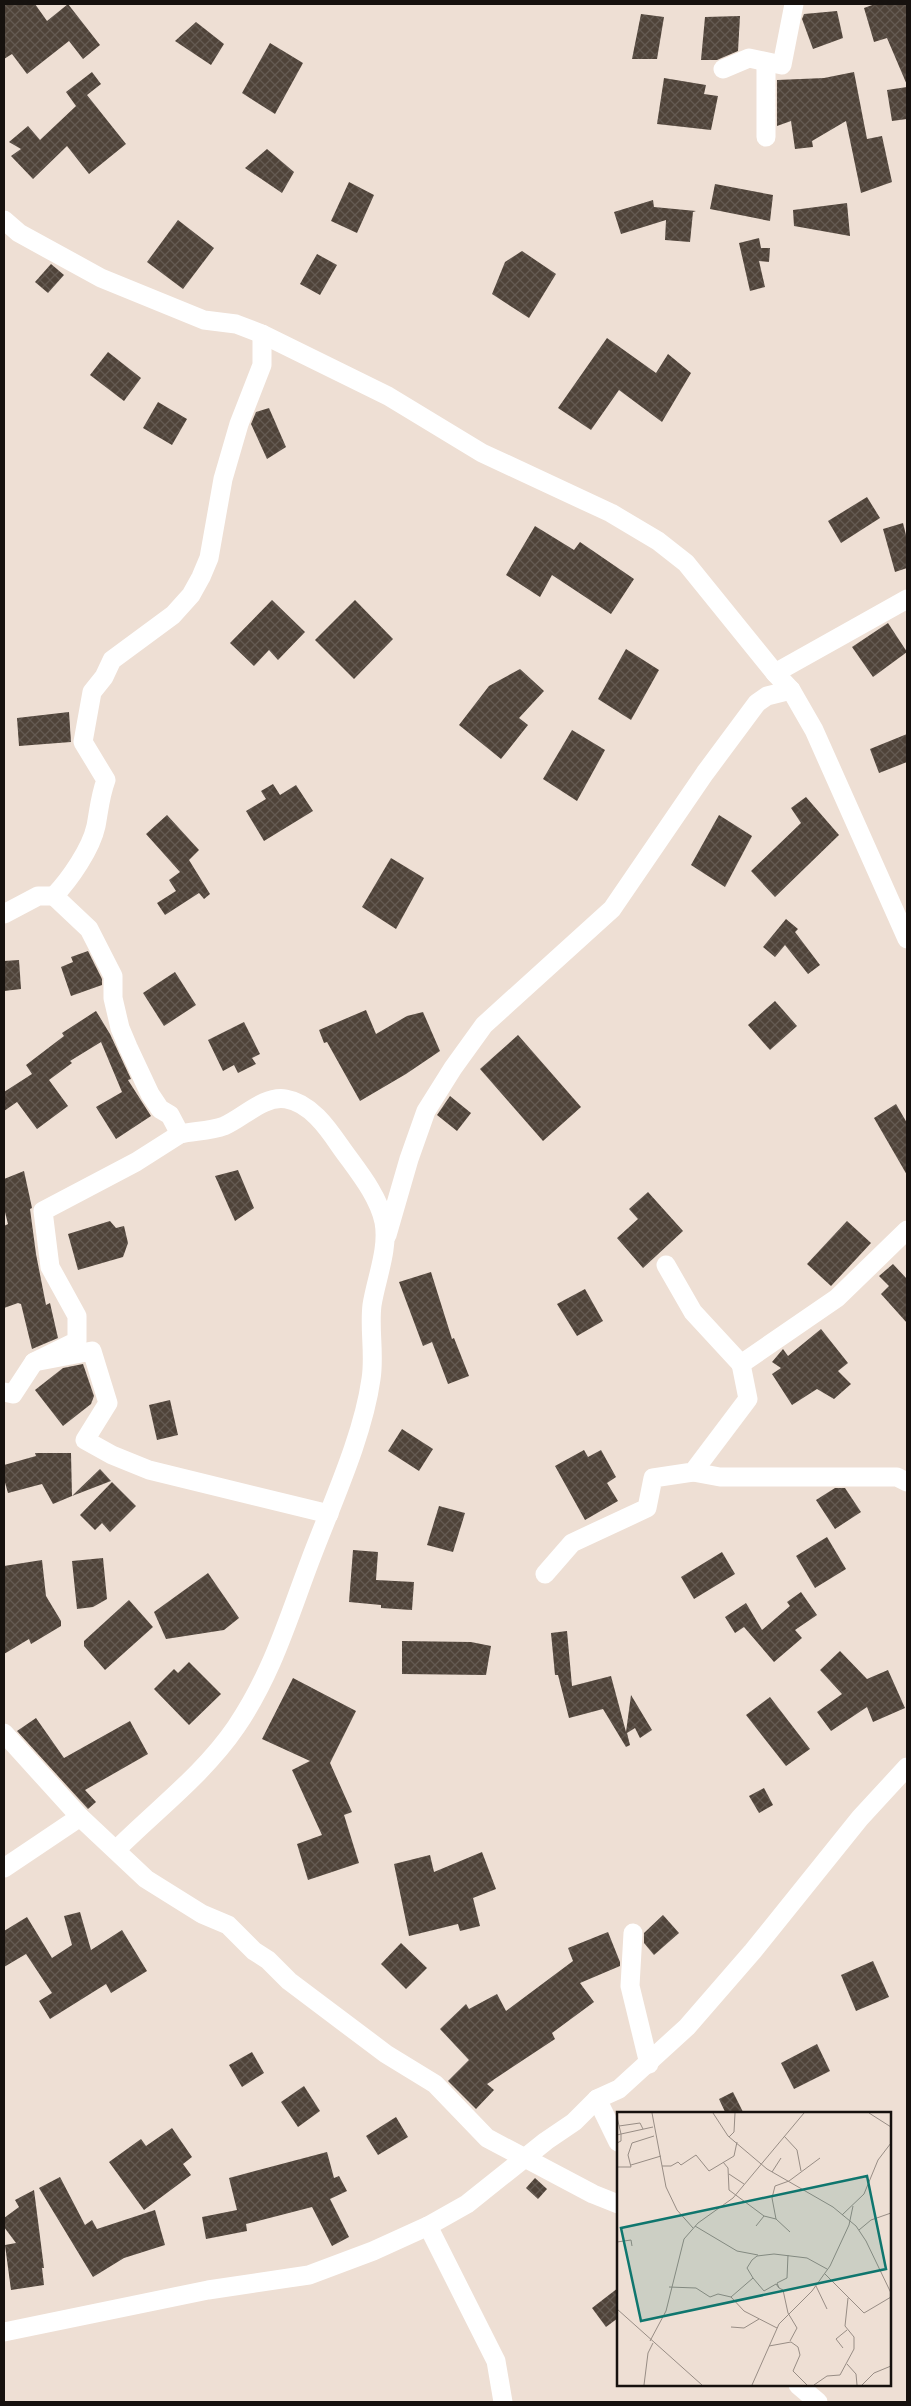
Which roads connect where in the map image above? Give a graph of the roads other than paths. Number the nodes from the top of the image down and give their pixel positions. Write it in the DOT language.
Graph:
graph roads {
  1 [pos="794,4"];
  2 [pos="766,62"];
  3 [pos="723,69"];
  4 [pos="766,138"];
  5 [pos="4,220"];
  6 [pos="262,334"];
  7 [pos="907,599"];
  8 [pos="775,673"];
  9 [pos="792,690"];
  10 [pos="54,896"];
  11 [pos="4,914"];
  12 [pos="907,939"];
  13 [pos="180,1134"];
  14 [pos="907,1230"];
  15 [pos="383,1251"];
  16 [pos="666,1264"];
  17 [pos="34,1362"];
  18 [pos="741,1364"];
  19 [pos="4,1392"];
  20 [pos="693,1472"];
  21 [pos="907,1482"];
  22 [pos="329,1514"];
  23 [pos="544,1574"];
  24 [pos="4,1733"];
  25 [pos="907,1767"];
  26 [pos="80,1817"];
  27 [pos="116,1850"];
  28 [pos="4,1868"];
  29 [pos="633,1933"];
  30 [pos="649,2064"];
  31 [pos="596,2099"];
  32 [pos="617,2140"];
  33 [pos="524,2158"];
  34 [pos="617,2204"];
  35 [pos="428,2226"];
  36 [pos="4,2332"];
  37 [pos="799,2386"];
  38 [pos="503,2402"];
  39 [pos="818,2402"];
  1 -- 2 [label="street"];
  2 -- 3 [label="street"];
  2 -- 4 [label="street"];
  5 -- 6 [label="street"];
  6 -- 8 [label="street"];
  6 -- 10 [label="street"];
  7 -- 8 [label="street"];
  8 -- 9 [label="street"];
  9 -- 12 [label="street"];
  9 -- 15 [label="street"];
  10 -- 11 [label="street"];
  10 -- 13 [label="street"];
  13 -- 15 [label="street"];
  13 -- 17 [label="street"];
  14 -- 18 [label="street"];
  15 -- 22 [label="street"];
  16 -- 18 [label="street"];
  17 -- 19 [label="street"];
  17 -- 22 [label="street"];
  18 -- 20 [label="street"];
  20 -- 21 [label="street"];
  20 -- 23 [label="street"];
  22 -- 27 [label="street"];
  24 -- 26 [label="street"];
  25 -- 30 [label="street"];
  26 -- 27 [label="street"];
  26 -- 28 [label="street"];
  27 -- 33 [label="street"];
  29 -- 30 [label="street"];
  30 -- 31 [label="street"];
  31 -- 32 [label="street"];
  31 -- 33 [label="street"];
  33 -- 34 [label="street"];
  33 -- 35 [label="street"];
  35 -- 36 [label="street"];
  35 -- 38 [label="street"];
  37 -- 39 [label="street"];
}
